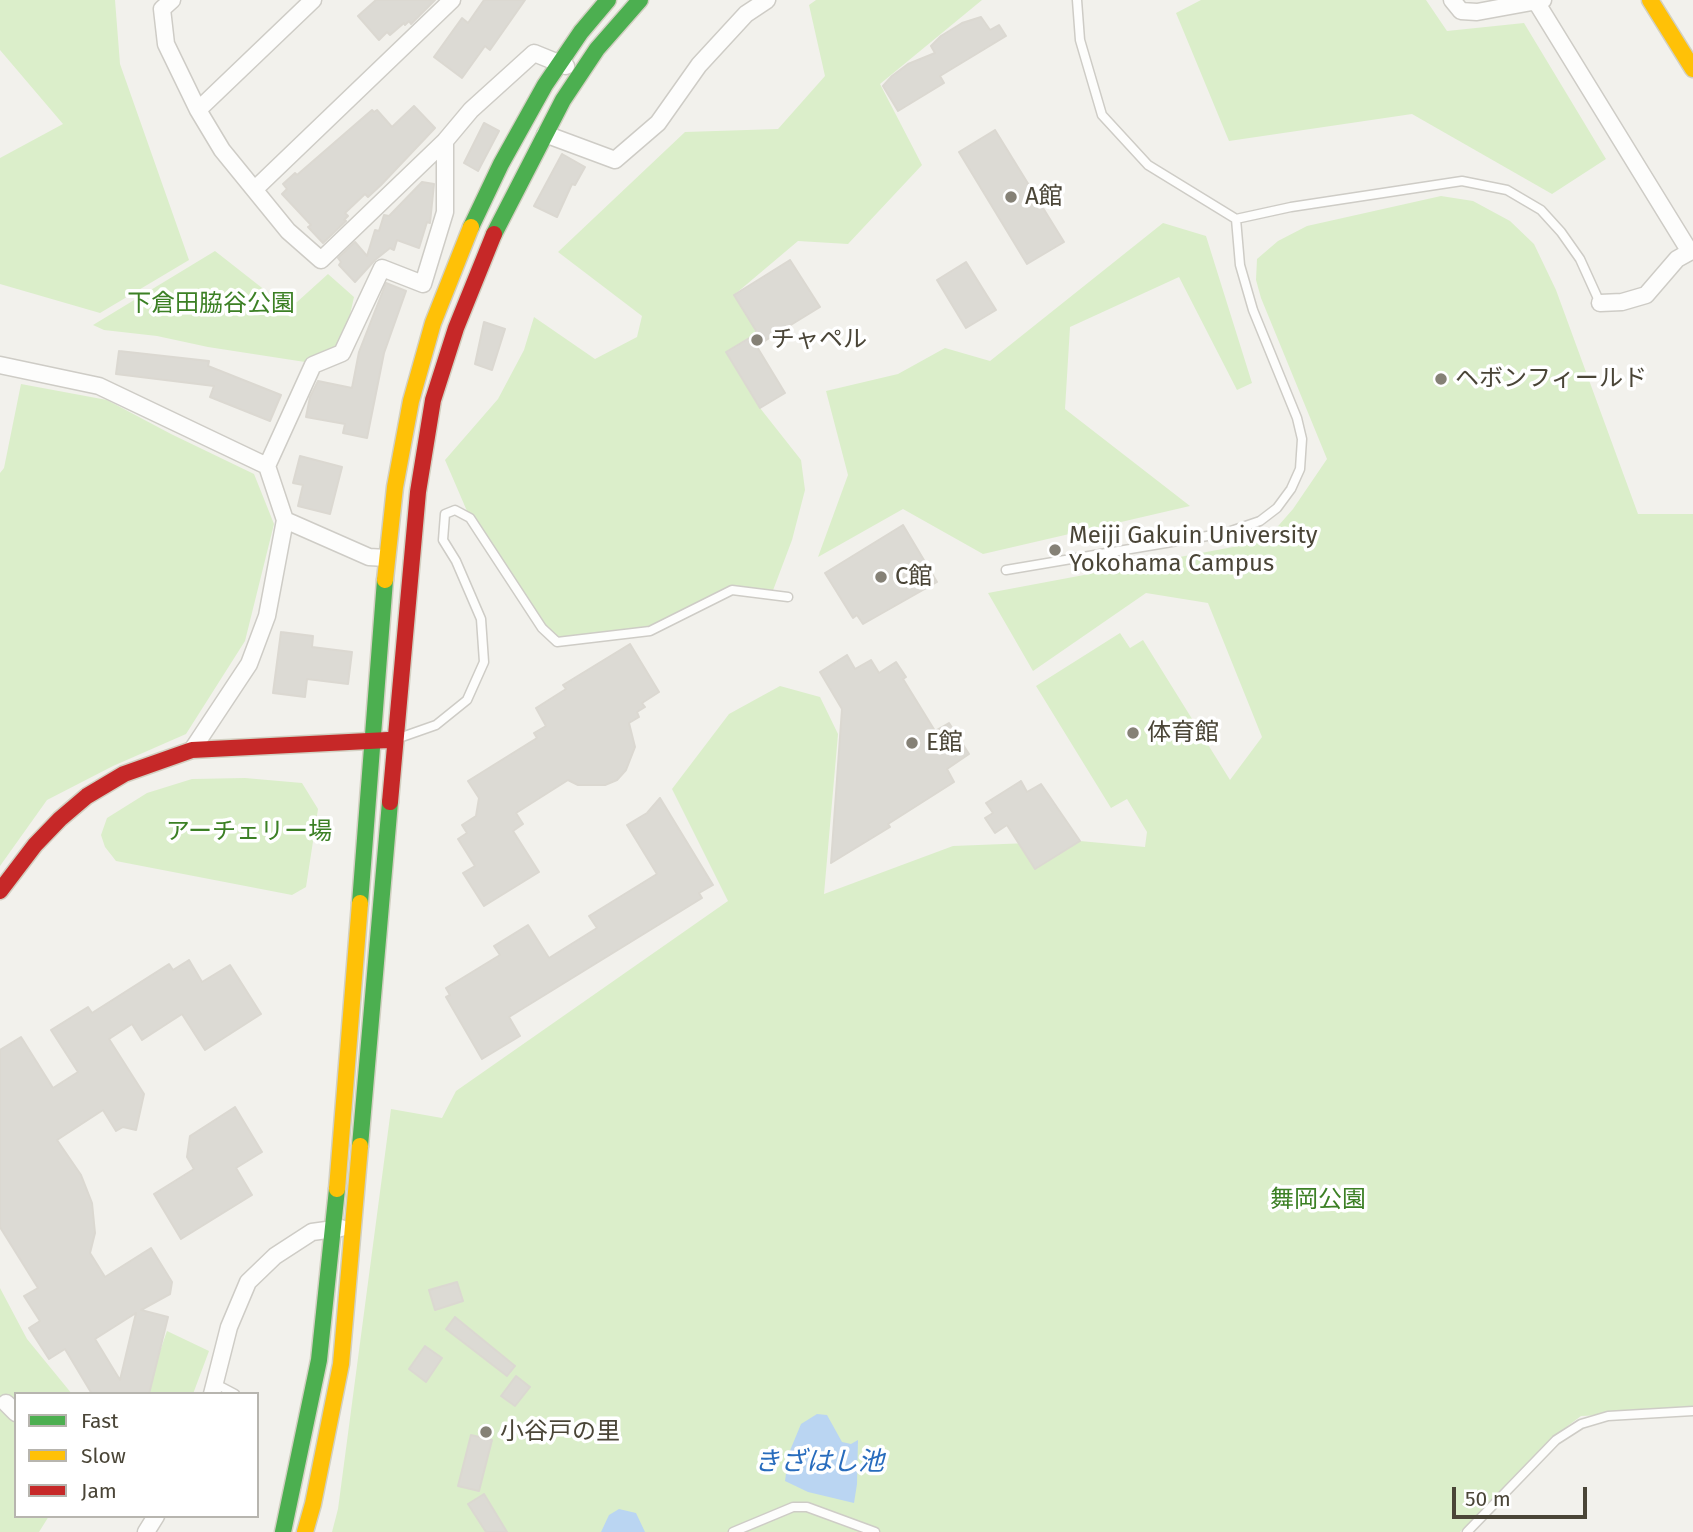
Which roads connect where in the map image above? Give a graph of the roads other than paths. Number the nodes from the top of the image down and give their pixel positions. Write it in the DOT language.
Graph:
graph roads {
  1 [pos="172,0"];
  2 [pos="313,0"];
  3 [pos="452,0"];
  4 [pos="608,0"];
  5 [pos="640,0"];
  6 [pos="766,0"];
  7 [pos="1077,0"];
  8 [pos="1452,0"];
  9 [pos="1650,0"];
  10 [pos="1538,1"];
  11 [pos="561,62"];
  12 [pos="1693,69"];
  13 [pos="580,74"];
  14 [pos="198,110"];
  15 [pos="545,134"];
  16 [pos="445,141"];
  17 [pos="255,189"];
  18 [pos="1236,219"];
  19 [pos="1692,251"];
  20 [pos="1600,303"];
  21 [pos="0,365"];
  22 [pos="267,466"];
  23 [pos="285,520"];
  24 [pos="386,558"];
  25 [pos="1006,570"];
  26 [pos="789,597"];
  27 [pos="396,739"];
  28 [pos="374,741"];
  29 [pos="192,750"];
  30 [pos="0,891"];
  31 [pos="354,1227"];
  32 [pos="332,1228"];
  33 [pos="214,1389"];
  34 [pos="1693,1411"];
  35 [pos="283,1532"];
  36 [pos="305,1532"];
  37 [pos="733,1532"];
  38 [pos="875,1532"];
  39 [pos="1467,1532"];
  1 -- 14 [label="street"];
  2 -- 14 [label="street"];
  3 -- 17 [label="street"];
  4 -- 11 [label="street"];
  5 -- 13 [label="street"];
  6 -- 15 [label="street"];
  7 -- 18 [label="lane"];
  8 -- 10 [label="street"];
  9 -- 12 [label="street"];
  10 -- 19 [label="street"];
  11 -- 13 [label="street"];
  11 -- 16 [label="street"];
  11 -- 24 [label="street"];
  13 -- 15 [label="street"];
  14 -- 17 [label="street"];
  15 -- 27 [label="street"];
  16 -- 17 [label="street"];
  16 -- 22 [label="street"];
  18 -- 20 [label="lane"];
  18 -- 25 [label="lane"];
  19 -- 20 [label="street"];
  21 -- 22 [label="street"];
  22 -- 23 [label="street"];
  23 -- 24 [label="street"];
  23 -- 29 [label="street"];
  24 -- 28 [label="street"];
  26 -- 27 [label="lane"];
  27 -- 28 [label="street"];
  27 -- 31 [label="street"];
  28 -- 29 [label="street"];
  28 -- 32 [label="street"];
  29 -- 30 [label="street"];
  31 -- 32 [label="street"];
  31 -- 36 [label="street"];
  32 -- 33 [label="street"];
  32 -- 35 [label="street"];
  34 -- 39 [label="lane"];
  37 -- 38 [label="lane"];
}
